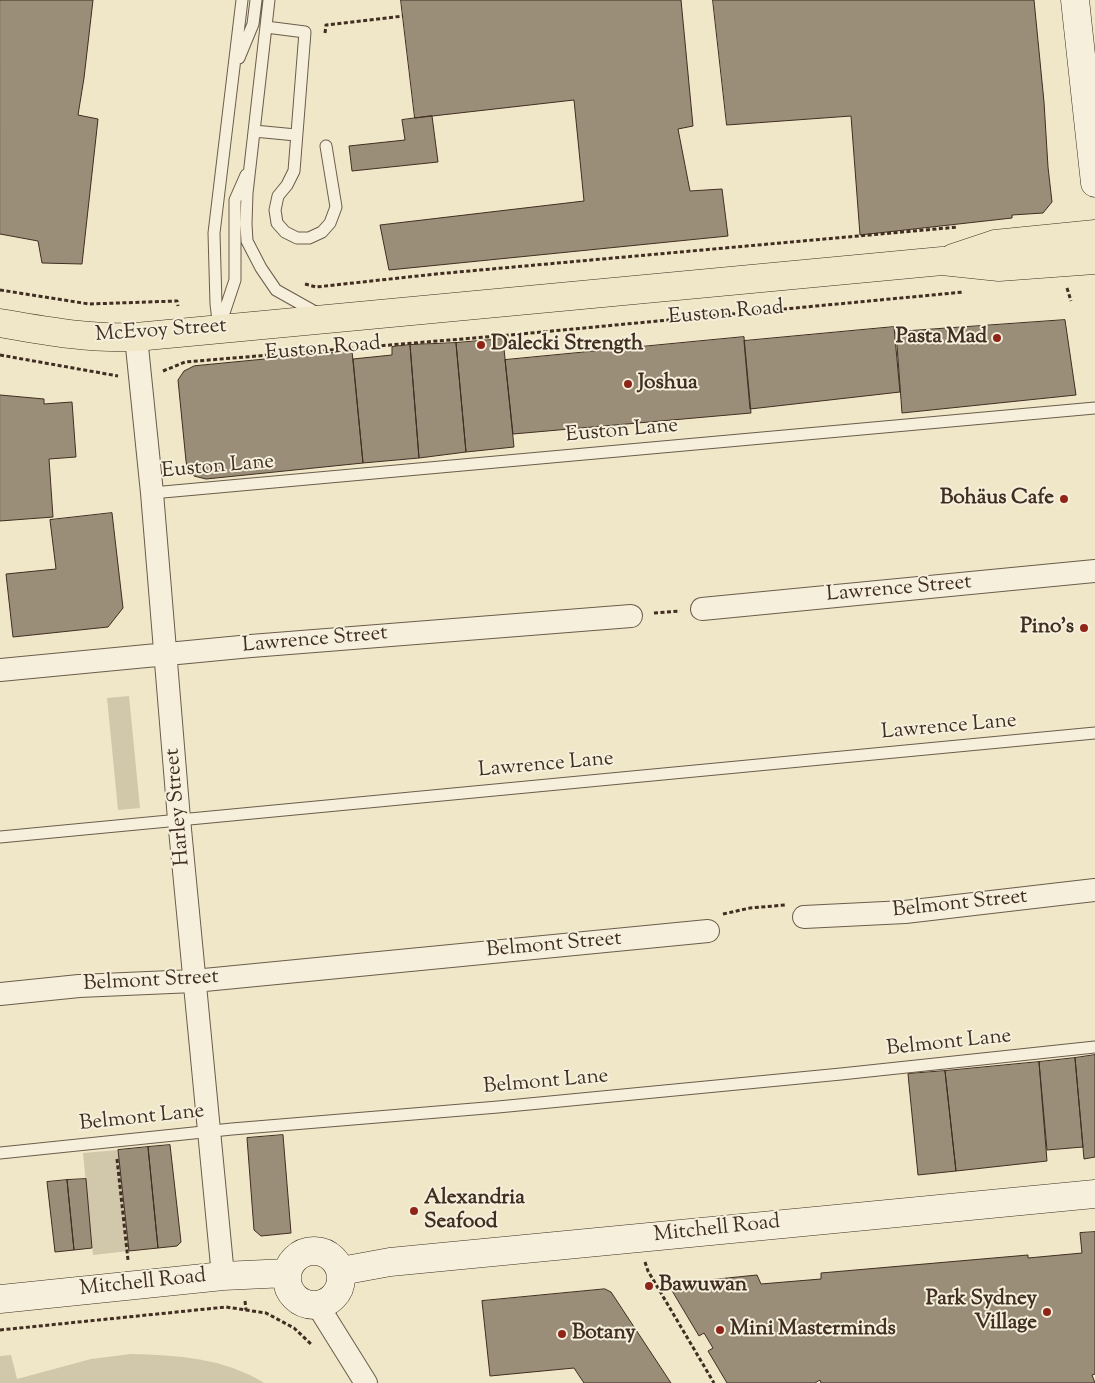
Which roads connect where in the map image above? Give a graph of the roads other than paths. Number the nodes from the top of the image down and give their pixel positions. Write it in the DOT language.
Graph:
graph roads {
  1 [pos="242,0"];
  2 [pos="256,0"];
  3 [pos="269,0"];
  4 [pos="1075,0"];
  5 [pos="266,27"];
  6 [pos="233,74"];
  7 [pos="254,131"];
  8 [pos="296,135"];
  9 [pos="326,146"];
  10 [pos="250,166"];
  11 [pos="1095,183"];
  12 [pos="1095,234"];
  13 [pos="1095,260"];
  14 [pos="942,261"];
  15 [pos="332,319"];
  16 [pos="293,322"];
  17 [pos="0,323"];
  18 [pos="219,329"];
  19 [pos="136,337"];
  20 [pos="1095,408"];
  21 [pos="152,493"];
  22 [pos="1095,571"];
  23 [pos="702,609"];
  24 [pos="631,616"];
  25 [pos="165,653"];
  26 [pos="0,670"];
  27 [pos="1095,732"];
  28 [pos="179,819"];
  29 [pos="0,837"];
  30 [pos="1095,890"];
  31 [pos="804,917"];
  32 [pos="708,931"];
  33 [pos="194,981"];
  34 [pos="0,994"];
  35 [pos="1095,1046"];
  36 [pos="208,1131"];
  37 [pos="0,1153"];
  38 [pos="1095,1194"];
  39 [pos="341,1271"];
  40 [pos="287,1273"];
  41 [pos="222,1276"];
  42 [pos="0,1299"];
  43 [pos="318,1306"];
  44 [pos="366,1383"];
  1 -- 6 [label="lane"];
  2 -- 6 [label="lane"];
  3 -- 5 [label="lane"];
  4 -- 11 [label="street"];
  5 -- 7 [label="lane"];
  5 -- 8 [label="lane"];
  6 -- 18 [label="lane"];
  7 -- 8 [label="lane"];
  7 -- 10 [label="lane"];
  8 -- 9 [label="lane"];
  10 -- 15 [label="lane"];
  10 -- 18 [label="lane"];
  12 -- 14 [label="main road, Euston Road"];
  13 -- 14 [label="main road, Euston Road"];
  14 -- 15 [label="main road, Euston Road"];
  15 -- 16 [label="main road, Euston Road"];
  16 -- 18 [label="main road, McEvoy Street"];
  17 -- 19 [label="main road, McEvoy Street"];
  18 -- 19 [label="main road, McEvoy Street"];
  19 -- 21 [label="street, Harley Street"];
  20 -- 21 [label="lane, Euston Lane"];
  21 -- 25 [label="street, Harley Street"];
  22 -- 23 [label="street, Lawrence Street"];
  24 -- 25 [label="street, Lawrence Street"];
  25 -- 26 [label="street, Lawrence Street"];
  25 -- 28 [label="street, Harley Street"];
  27 -- 28 [label="lane, Lawrence Lane"];
  28 -- 29 [label="lane, Lawrence Lane"];
  28 -- 33 [label="street, Harley Street"];
  30 -- 31 [label="street, Belmont Street"];
  32 -- 33 [label="street, Belmont Street"];
  33 -- 34 [label="street, Belmont Street"];
  33 -- 36 [label="street, Harley Street"];
  35 -- 36 [label="lane, Belmont Lane"];
  36 -- 37 [label="lane, Belmont Lane"];
  36 -- 41 [label="street, Harley Street"];
  38 -- 39 [label="street, Mitchell Road"];
  39 -- 40 [label="street"];
  39 -- 43 [label="street"];
  40 -- 41 [label="street, Mitchell Road"];
  40 -- 43 [label="street"];
  41 -- 42 [label="street, Mitchell Road"];
  43 -- 44 [label="street"];
}
